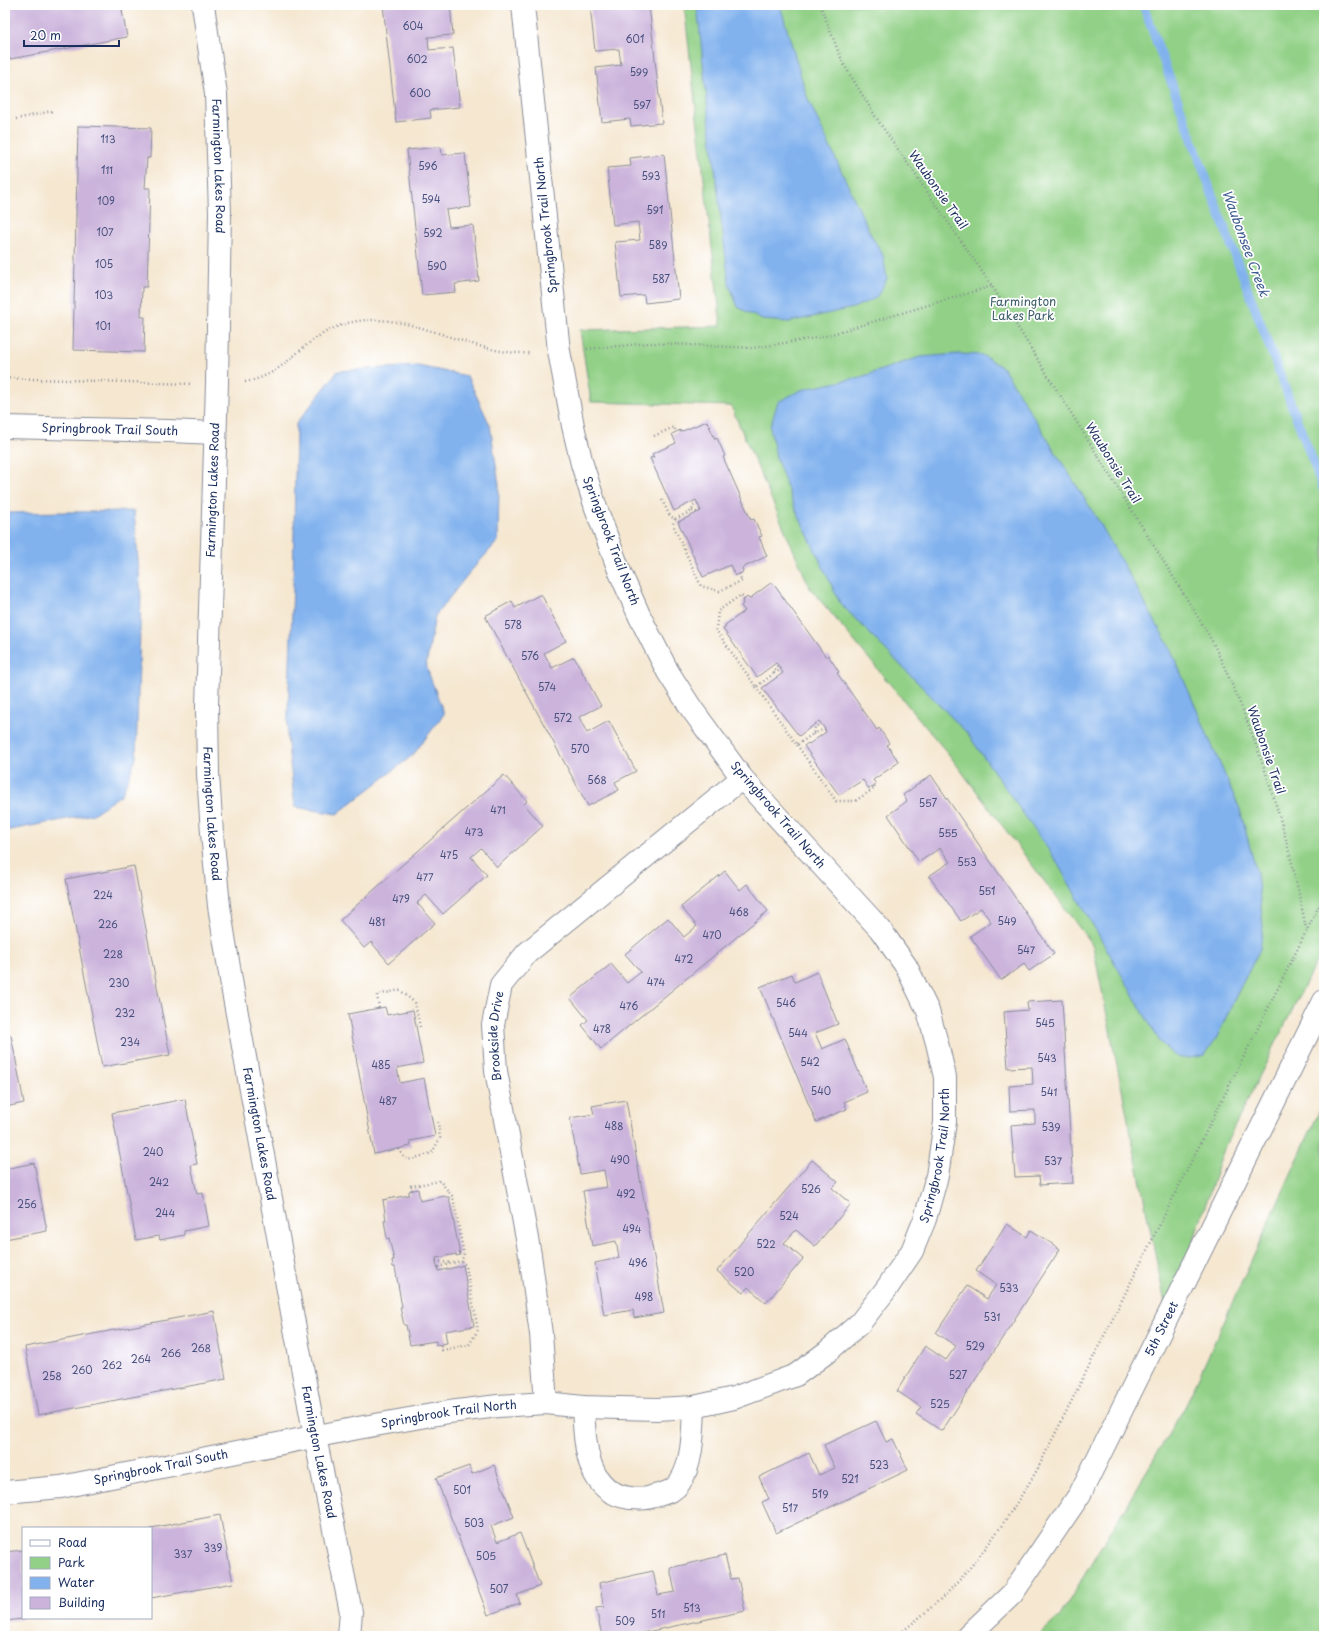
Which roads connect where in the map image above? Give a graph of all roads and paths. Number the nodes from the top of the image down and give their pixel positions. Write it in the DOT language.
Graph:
graph roads {
  1 [pos="203,5"];
  2 [pos="523,5"];
  3 [pos="820,5"];
  4 [pos="52,111"];
  5 [pos="16,119"];
  6 [pos="992,286"];
  7 [pos="582,349"];
  8 [pos="534,352"];
  9 [pos="5,378"];
  10 [pos="246,382"];
  11 [pos="188,385"];
  12 [pos="5,427"];
  13 [pos="676,432"];
  14 [pos="215,433"];
  15 [pos="654,436"];
  16 [pos="662,500"];
  17 [pos="698,504"];
  18 [pos="700,510"];
  19 [pos="692,511"];
  20 [pos="675,519"];
  21 [pos="739,574"];
  22 [pos="744,600"];
  23 [pos="778,665"];
  24 [pos="781,670"];
  25 [pos="773,674"];
  26 [pos="756,686"];
  27 [pos="821,724"];
  28 [pos="825,729"];
  29 [pos="813,734"];
  30 [pos="797,745"];
  31 [pos="742,778"];
  32 [pos="874,786"];
  33 [pos="1324,896"];
  34 [pos="1306,929"];
  35 [pos="1324,1001"];
  36 [pos="379,1008"];
  37 [pos="420,1027"];
  38 [pos="438,1122"];
  39 [pos="399,1149"];
  40 [pos="412,1190"];
  41 [pos="436,1261"];
  42 [pos="461,1261"];
  43 [pos="450,1263"];
  44 [pos="438,1267"];
  45 [pos="440,1344"];
  46 [pos="546,1403"];
  47 [pos="583,1407"];
  48 [pos="694,1407"];
  49 [pos="316,1437"];
  50 [pos="5,1492"];
  51 [pos="351,1612"];
  52 [pos="349,1636"];
  53 [pos="363,1636"];
  54 [pos="897,1636"];
  55 [pos="968,1636"];
  1 -- 14 [label="street, Farmington Lakes Road"];
  2 -- 31 [label="street, Springbrook Trail North"];
  3 -- 6 [label="path, Waubonsie Trail"];
  4 -- 5 [label="path"];
  6 -- 7 [label="path"];
  6 -- 34 [label="path, Waubonsie Trail"];
  8 -- 10 [label="path"];
  9 -- 11 [label="path"];
  12 -- 14 [label="street, Springbrook Trail South"];
  13 -- 15 [label="path"];
  14 -- 49 [label="street, Farmington Lakes Road"];
  16 -- 20 [label="path"];
  17 -- 19 [label="path"];
  18 -- 19 [label="path"];
  19 -- 20 [label="path"];
  20 -- 21 [label="path"];
  22 -- 26 [label="path"];
  23 -- 25 [label="path"];
  24 -- 25 [label="path"];
  25 -- 26 [label="path"];
  26 -- 30 [label="path"];
  27 -- 29 [label="path"];
  28 -- 29 [label="path"];
  29 -- 30 [label="path"];
  30 -- 32 [label="path"];
  31 -- 46 [label="street, Brookside Drive"];
  31 -- 48 [label="street, Springbrook Trail North"];
  33 -- 34 [label="path"];
  34 -- 54 [label="path"];
  35 -- 55 [label="street, 5th Street"];
  36 -- 37 [label="path"];
  38 -- 39 [label="path"];
  40 -- 42 [label="path"];
  41 -- 43 [label="path"];
  42 -- 43 [label="path"];
  42 -- 45 [label="path"];
  43 -- 44 [label="path"];
  46 -- 47 [label="street, Springbrook Trail North"];
  46 -- 49 [label="street, Springbrook Trail North"];
  47 -- 48 [label="street, Springbrook Trail North"];
  47 -- 48 [label="street"];
  49 -- 50 [label="street, Springbrook Trail South"];
  49 -- 51 [label="street, Farmington Lakes Road"];
  51 -- 52 [label="street, Farmington Lakes Road"];
  51 -- 53 [label="street, Farmington Lakes Road"];
}
